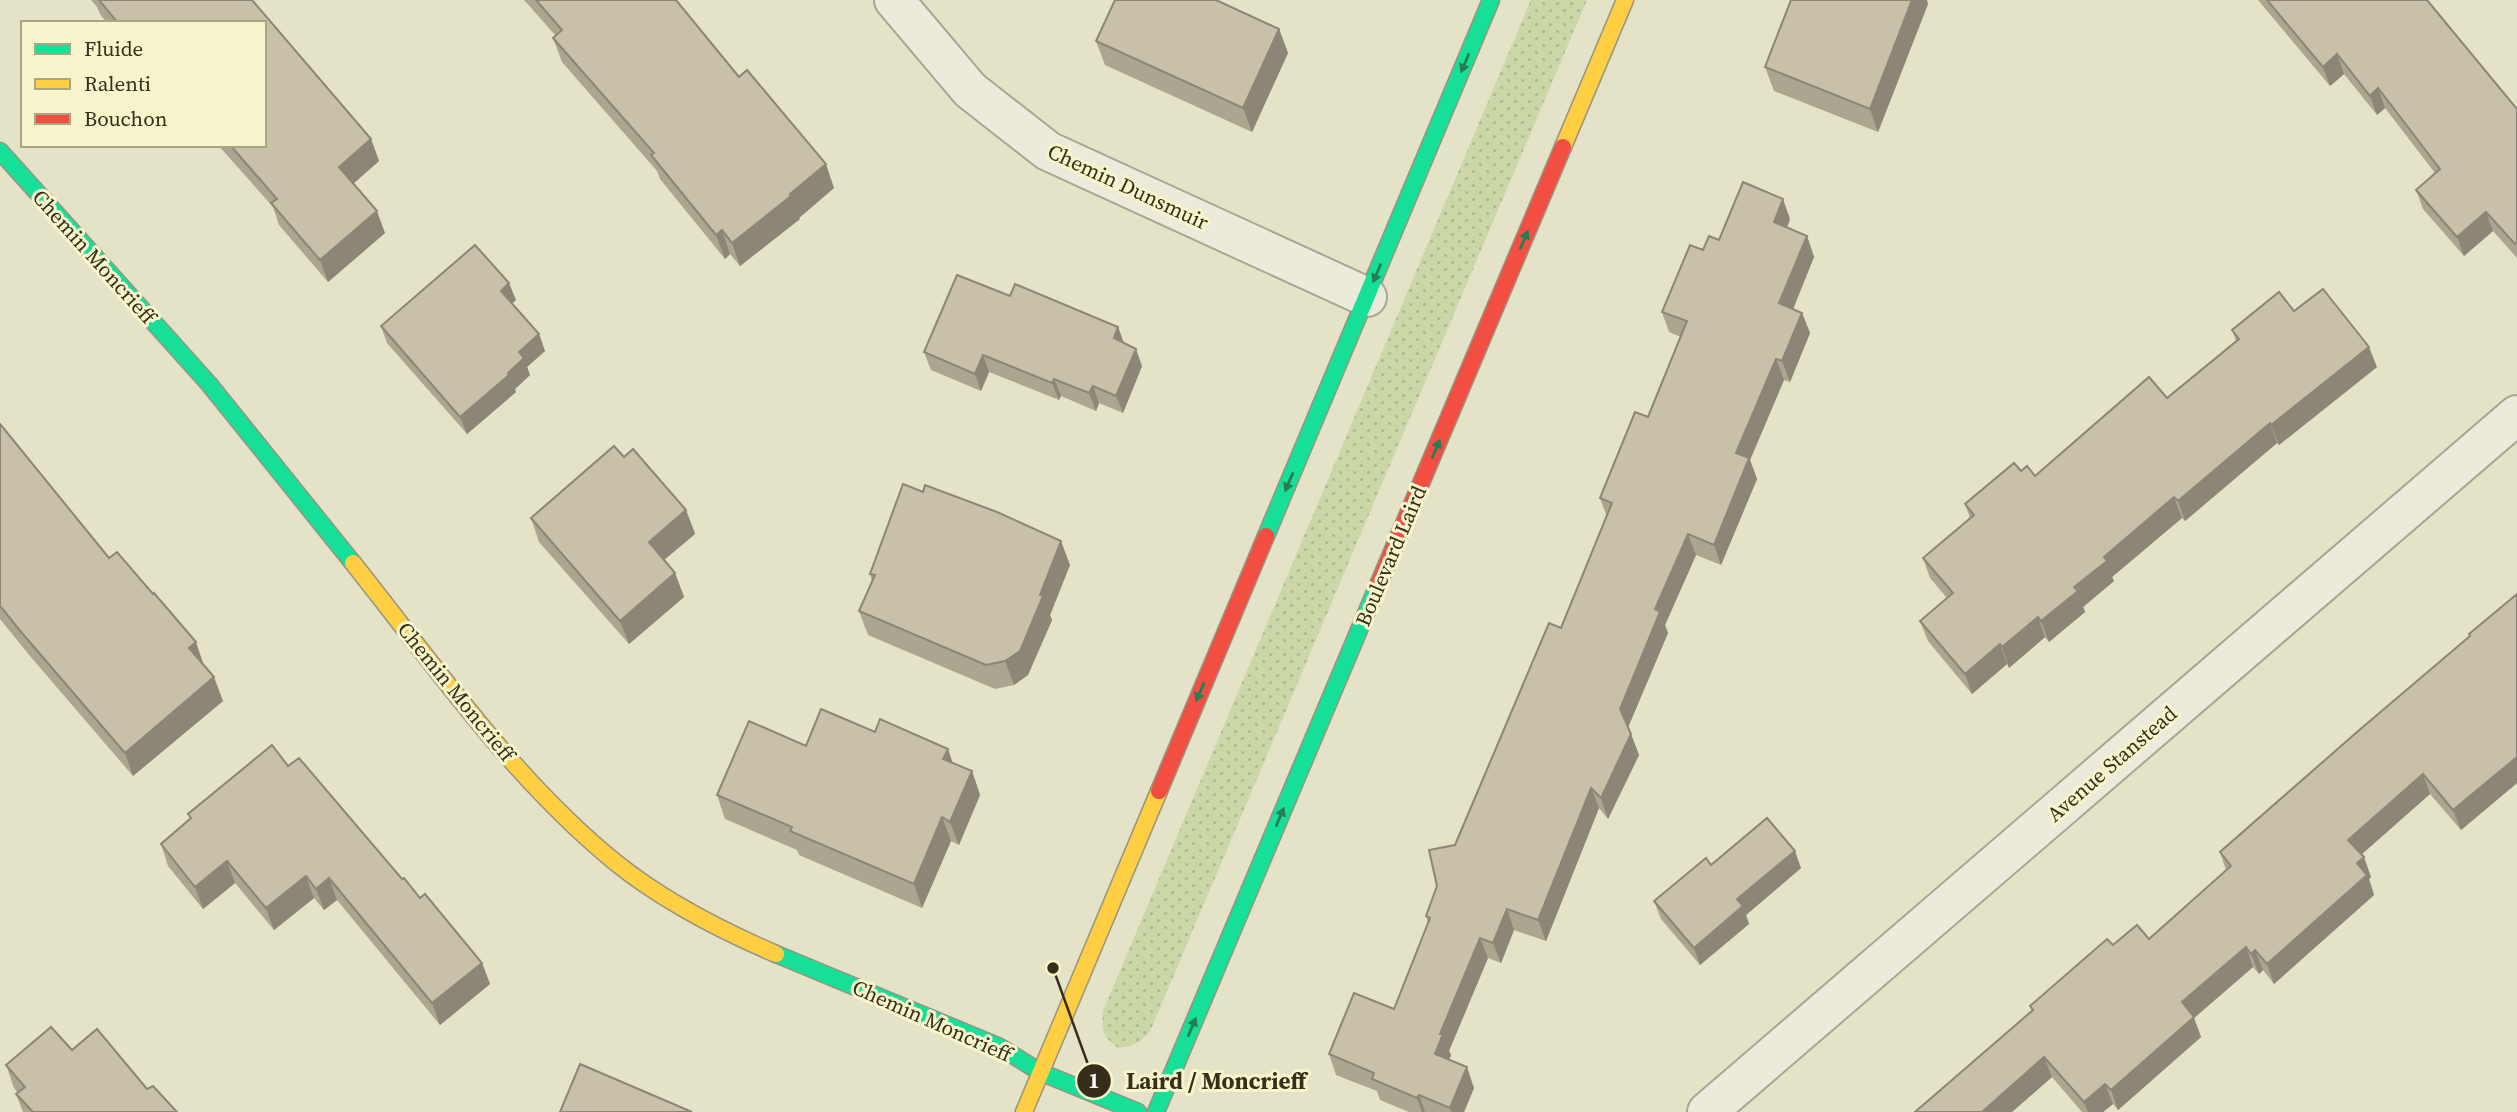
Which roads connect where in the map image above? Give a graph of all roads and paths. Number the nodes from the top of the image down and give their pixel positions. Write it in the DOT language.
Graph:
graph roads {
  1 [pos="894,0"];
  2 [pos="1491,0"];
  3 [pos="1625,0"];
  4 [pos="0,150"];
  5 [pos="1367,297"];
  6 [pos="2517,415"];
  7 [pos="1041,1072"];
  8 [pos="1024,1112"];
  9 [pos="1139,1112"];
  10 [pos="1156,1112"];
  11 [pos="1707,1112"];
  1 -- 5 [label="street, Chemin Dunsmuir"];
  2 -- 5 [label="street, one-way"];
  10 -- 3 [label="street, Boulevard Laird, one-way"];
  4 -- 7 [label="street, Chemin Moncrieff"];
  5 -- 7 [label="street, one-way"];
  6 -- 11 [label="street, Avenue Stanstead"];
  7 -- 8 [label="street"];
  7 -- 9 [label="street, Chemin Moncrieff"];
}
